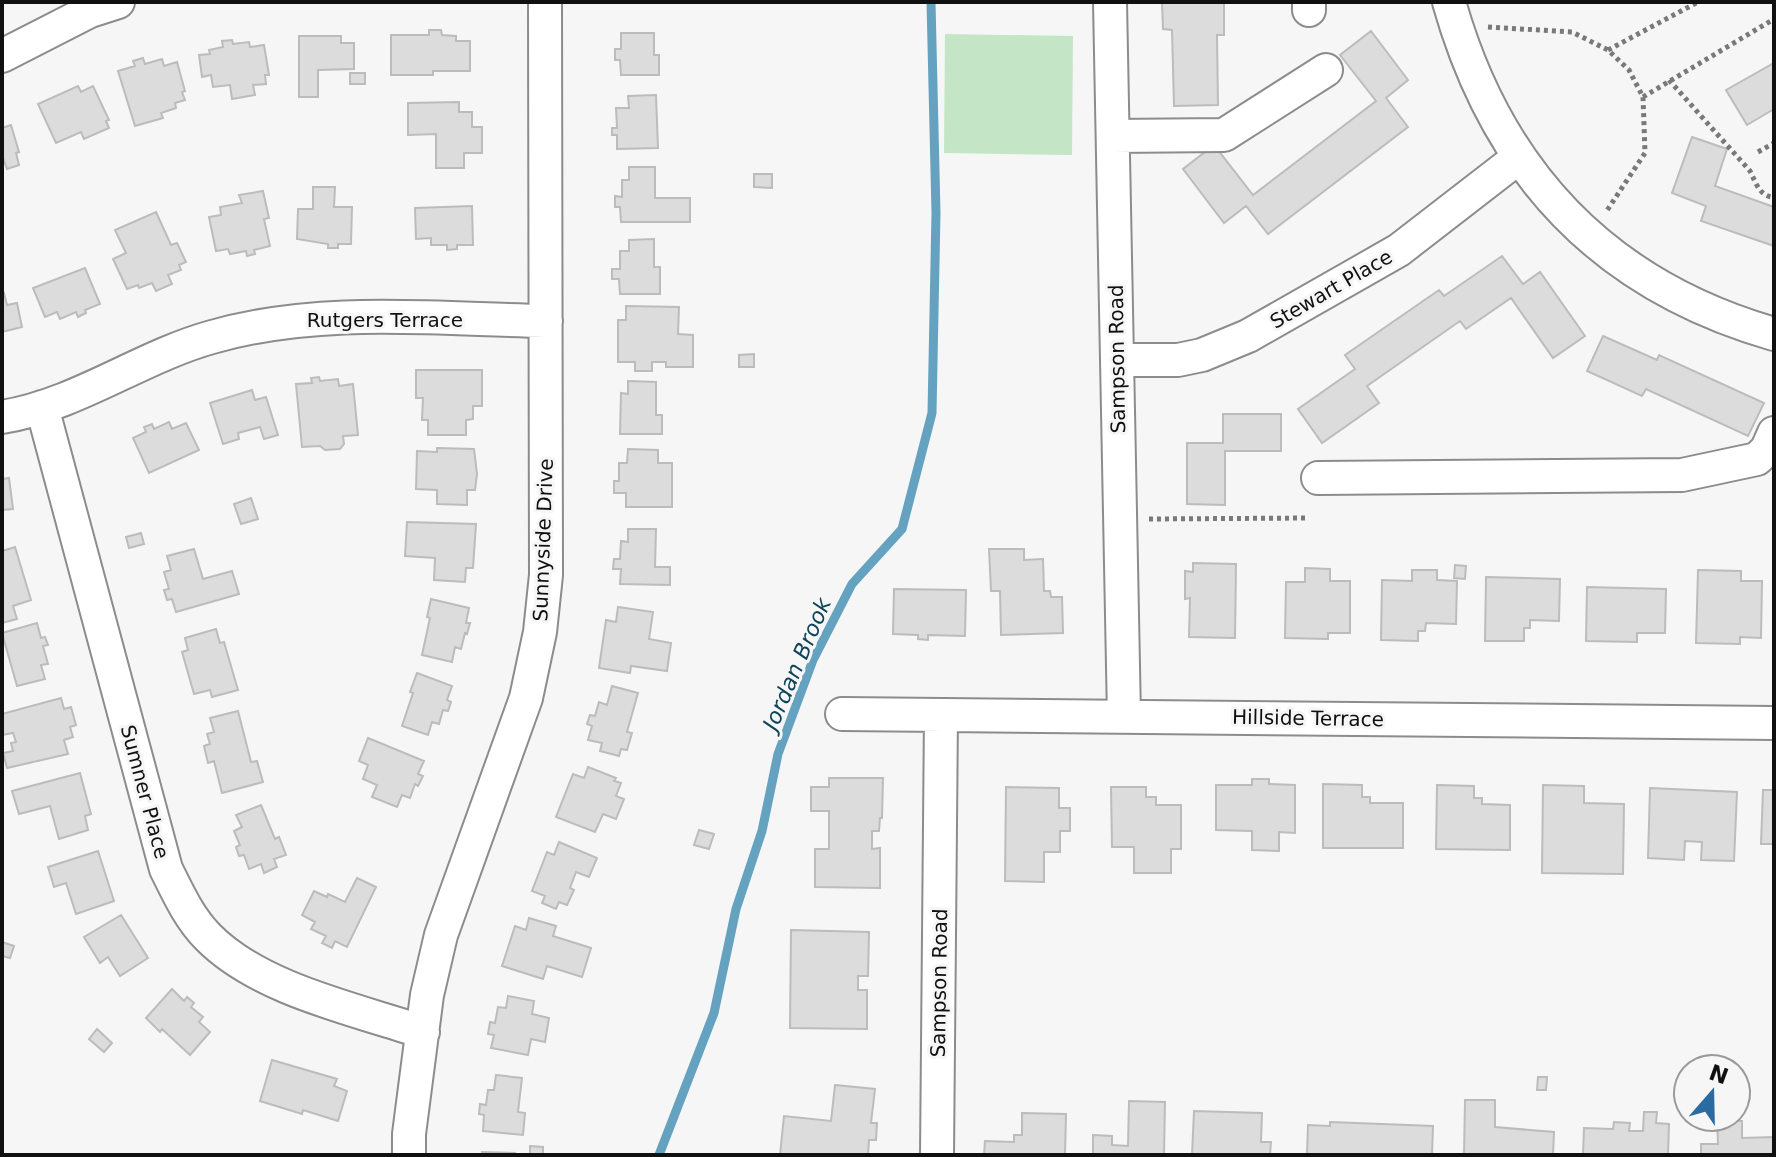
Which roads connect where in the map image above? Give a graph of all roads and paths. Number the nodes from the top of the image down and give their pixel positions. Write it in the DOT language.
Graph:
graph roads {
  1 [pos="118,2"];
  2 [pos="545,2"];
  3 [pos="1110,2"];
  4 [pos="1698,2"];
  5 [pos="1453,16"];
  6 [pos="1774,19"];
  7 [pos="1608,50"];
  8 [pos="2,56"];
  9 [pos="1326,70"];
  10 [pos="1669,80"];
  11 [pos="1643,97"];
  12 [pos="1113,136"];
  13 [pos="1774,143"];
  14 [pos="1758,152"];
  15 [pos="1518,158"];
  16 [pos="1774,197"];
  17 [pos="1587,234"];
  18 [pos="546,321"];
  19 [pos="1774,334"];
  20 [pos="1117,360"];
  21 [pos="42,407"];
  22 [pos="2,417"];
  23 [pos="1774,433"];
  24 [pos="1318,478"];
  25 [pos="1309,518"];
  26 [pos="1120,519"];
  27 [pos="842,714"];
  28 [pos="941,715"];
  29 [pos="1124,717"];
  30 [pos="1774,723"];
  31 [pos="423,1032"];
  32 [pos="409,1155"];
  33 [pos="937,1155"];
  1 -- 8 [label="street"];
  2 -- 18 [label="street, Sunnyside Drive"];
  3 -- 12 [label="street, Sampson Road"];
  4 -- 7 [label="path"];
  5 -- 7 [label="path"];
  5 -- 15 [label="street"];
  6 -- 10 [label="path"];
  7 -- 11 [label="path"];
  9 -- 12 [label="street"];
  10 -- 11 [label="path"];
  10 -- 16 [label="path"];
  11 -- 17 [label="path"];
  12 -- 20 [label="street, Sampson Road"];
  13 -- 14 [label="path"];
  15 -- 17 [label="street"];
  15 -- 20 [label="street, Stewart Place"];
  17 -- 19 [label="street"];
  18 -- 21 [label="street, Rutgers Terrace"];
  18 -- 31 [label="street, Sunnyside Drive"];
  20 -- 26 [label="street, Sampson Road"];
  21 -- 22 [label="street, Rutgers Terrace"];
  21 -- 31 [label="street, Sumner Place"];
  23 -- 24 [label="street"];
  25 -- 26 [label="path"];
  26 -- 29 [label="street, Sampson Road"];
  27 -- 28 [label="street, Hillside Terrace"];
  28 -- 29 [label="street, Hillside Terrace"];
  28 -- 33 [label="street, Sampson Road"];
  29 -- 30 [label="street, Hillside Terrace"];
  31 -- 32 [label="street, Sunnyside Drive"];
}
